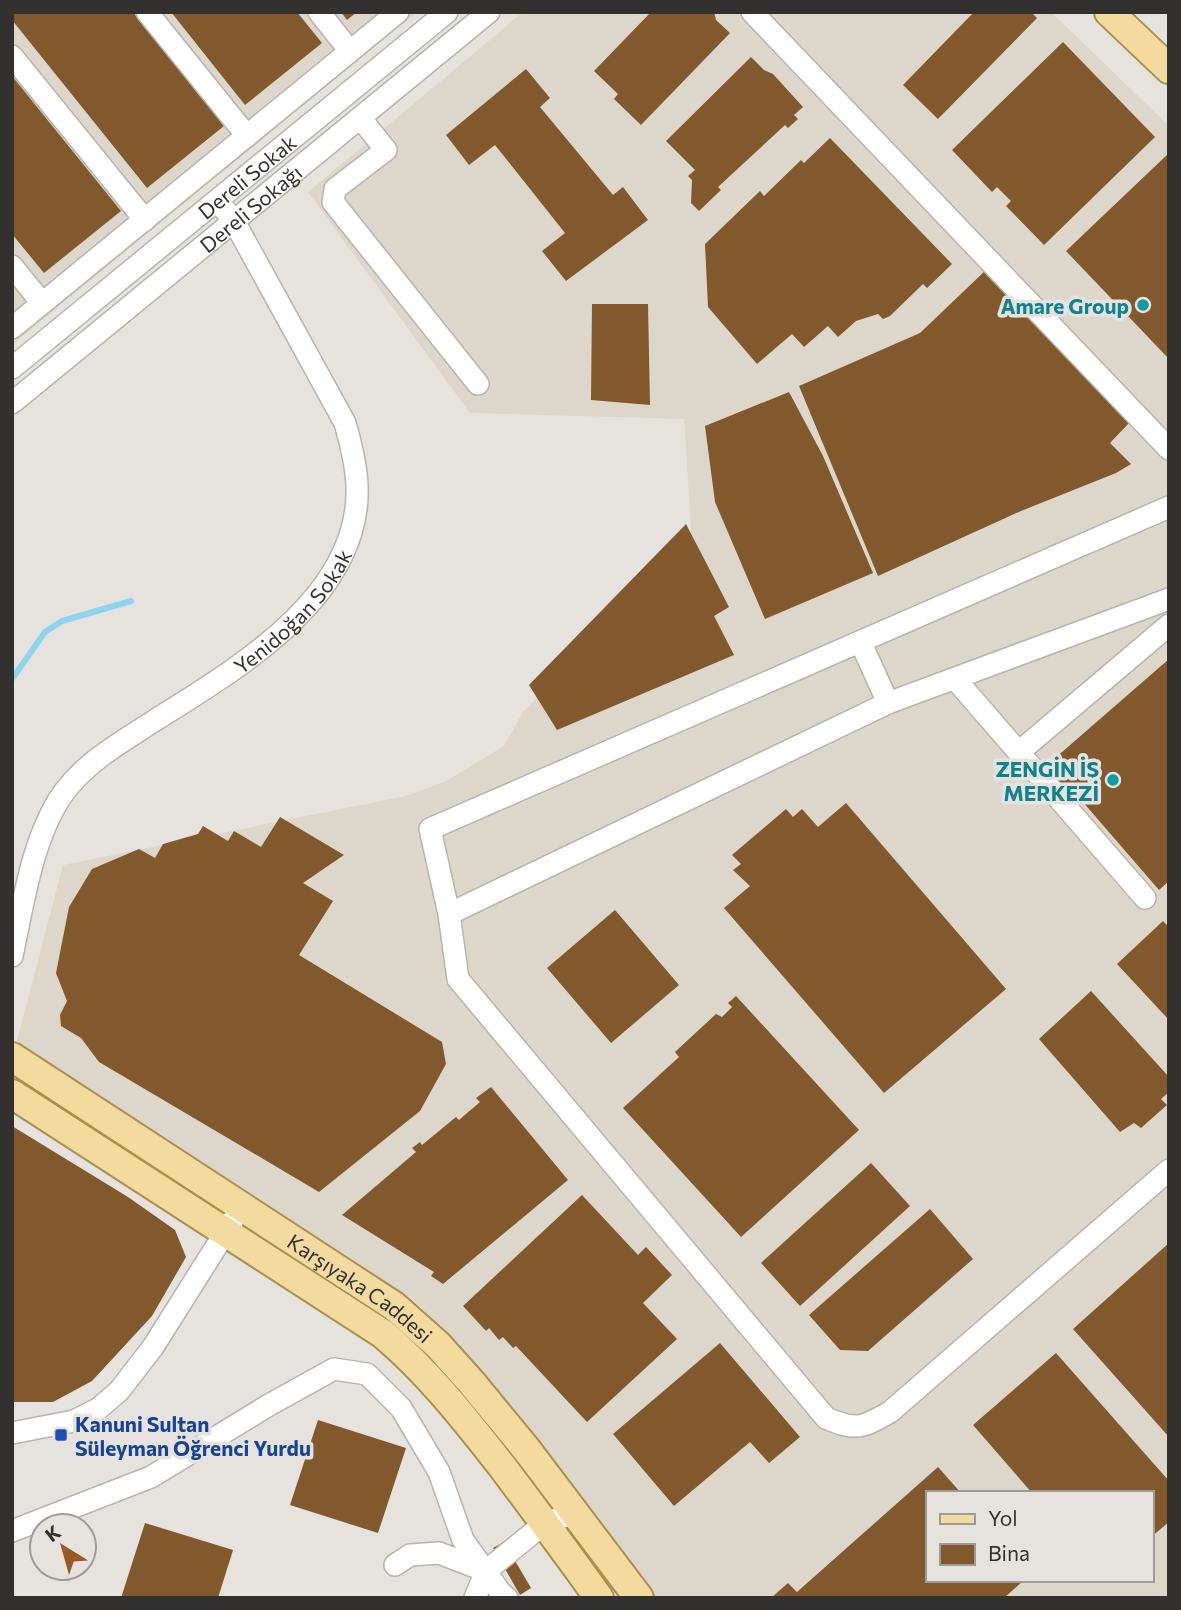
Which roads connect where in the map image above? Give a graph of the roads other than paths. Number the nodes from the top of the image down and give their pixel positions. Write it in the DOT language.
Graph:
graph roads {
  1 [pos="147,12"];
  2 [pos="318,12"];
  3 [pos="398,12"];
  4 [pos="447,12"];
  5 [pos="752,12"];
  6 [pos="488,13"];
  7 [pos="1111,13"];
  8 [pos="350,51"];
  9 [pos="12,55"];
  10 [pos="1169,69"];
  11 [pos="361,119"];
  12 [pos="247,136"];
  13 [pos="218,201"];
  14 [pos="145,219"];
  15 [pos="235,223"];
  16 [pos="12,266"];
  17 [pos="42,303"];
  18 [pos="12,328"];
  19 [pos="12,368"];
  20 [pos="478,384"];
  21 [pos="12,403"];
  22 [pos="1169,449"];
  23 [pos="1169,507"];
  24 [pos="1166,605"];
  25 [pos="1169,625"];
  26 [pos="861,643"];
  27 [pos="956,680"];
  28 [pos="888,703"];
  29 [pos="1019,752"];
  30 [pos="1145,898"];
  31 [pos="449,914"];
  32 [pos="12,956"];
  33 [pos="12,1058"];
  34 [pos="12,1094"];
  35 [pos="1169,1171"];
  36 [pos="241,1207"];
  37 [pos="225,1231"];
  38 [pos="12,1433"];
  39 [pos="575,1513"];
  40 [pos="545,1523"];
  41 [pos="12,1531"];
  42 [pos="395,1565"];
  43 [pos="486,1571"];
  44 [pos="475,1598"];
  45 [pos="507,1598"];
  46 [pos="599,1598"];
  47 [pos="639,1598"];
  1 -- 12 [label="street"];
  2 -- 8 [label="street"];
  3 -- 8 [label="street"];
  4 -- 13 [label="street, Dereli Sokak"];
  5 -- 22 [label="street"];
  6 -- 11 [label="street, Dereli Sokağı"];
  7 -- 10 [label="main road"];
  8 -- 12 [label="street"];
  9 -- 14 [label="street"];
  11 -- 15 [label="street, Dereli Sokağı"];
  11 -- 20 [label="street"];
  12 -- 14 [label="street"];
  13 -- 15 [label="street, Yenidoğan Sokak"];
  13 -- 19 [label="street, Dereli Sokak"];
  14 -- 17 [label="street"];
  15 -- 21 [label="street, Dereli Sokağı"];
  15 -- 32 [label="street, Yenidoğan Sokak"];
  16 -- 17 [label="street"];
  17 -- 18 [label="street"];
  23 -- 26 [label="street"];
  24 -- 27 [label="street"];
  25 -- 29 [label="street"];
  26 -- 28 [label="street"];
  26 -- 31 [label="street"];
  27 -- 28 [label="street"];
  27 -- 29 [label="street"];
  28 -- 31 [label="street"];
  29 -- 30 [label="street"];
  31 -- 35 [label="street"];
  33 -- 36 [label="main road, Karşıyaka Caddesi"];
  34 -- 37 [label="main road, Karşıyaka Caddesi"];
  36 -- 37 [label="street"];
  36 -- 39 [label="main road, Karşıyaka Caddesi"];
  37 -- 38 [label="street"];
  37 -- 40 [label="main road, Karşıyaka Caddesi"];
  39 -- 40 [label="street"];
  39 -- 47 [label="main road, Karşıyaka Caddesi"];
  40 -- 43 [label="street"];
  40 -- 46 [label="main road, Karşıyaka Caddesi"];
  41 -- 43 [label="street"];
  42 -- 43 [label="street"];
  43 -- 44 [label="street"];
  43 -- 45 [label="street"];
}
